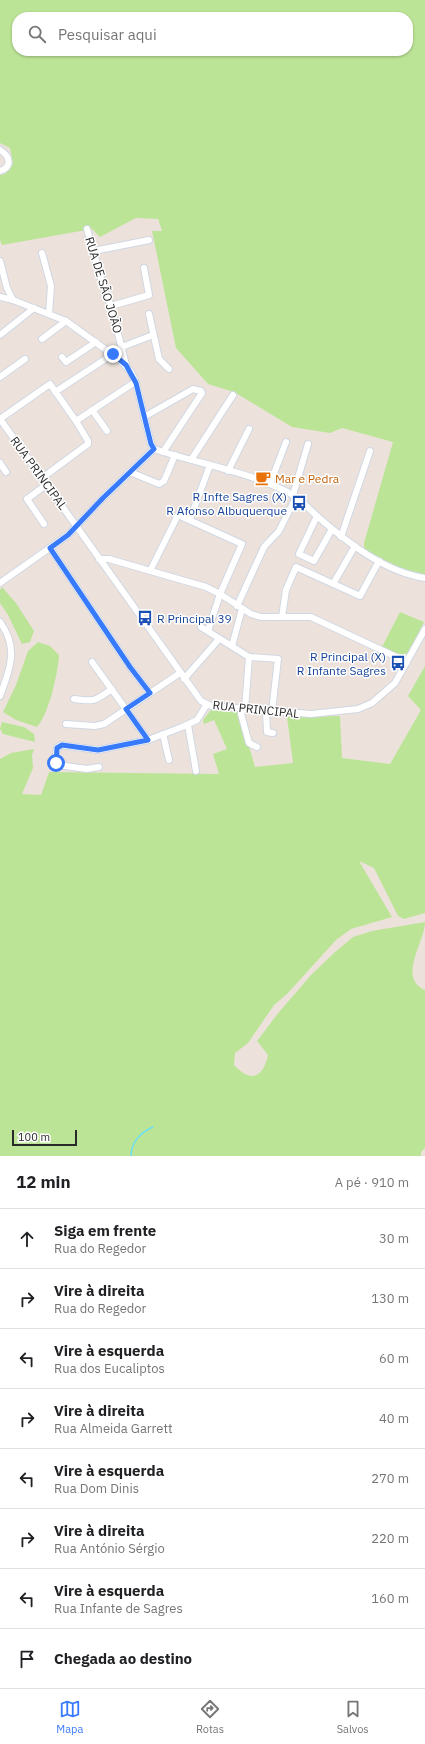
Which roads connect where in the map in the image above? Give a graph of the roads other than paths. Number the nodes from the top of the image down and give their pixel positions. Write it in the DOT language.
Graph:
graph roads {
  1 [pos="0,150"];
  2 [pos="0,171"];
  3 [pos="87,229"];
  4 [pos="149,240"];
  5 [pos="94,252"];
  6 [pos="42,253"];
  7 [pos="0,262"];
  8 [pos="144,268"];
  9 [pos="7,288"];
  10 [pos="0,296"];
  11 [pos="13,300"];
  12 [pos="111,306"];
  13 [pos="34,308"];
  14 [pos="49,314"];
  15 [pos="149,314"];
  16 [pos="66,321"];
  17 [pos="0,335"];
  18 [pos="153,336"];
  19 [pos="42,340"];
  20 [pos="96,342"];
  21 [pos="122,347"];
  22 [pos="113,354"];
  23 [pos="62,357"];
  24 [pos="25,359"];
  25 [pos="126,365"];
  26 [pos="169,369"];
  27 [pos="0,377"];
  28 [pos="135,382"];
  29 [pos="56,392"];
  30 [pos="233,395"];
  31 [pos="92,410"];
  32 [pos="144,417"];
  33 [pos="0,419"];
  34 [pos="76,421"];
  35 [pos="249,429"];
  36 [pos="107,431"];
  37 [pos="286,442"];
  38 [pos="308,444"];
  39 [pos="154,449"];
  40 [pos="370,451"];
  41 [pos="163,452"];
  42 [pos="175,456"];
  43 [pos="191,460"];
  44 [pos="0,463"];
  45 [pos="210,465"];
  46 [pos="228,471"];
  47 [pos="6,472"];
  48 [pos="130,472"];
  49 [pos="42,478"];
  50 [pos="270,484"];
  51 [pos="46,485"];
  52 [pos="295,496"];
  53 [pos="317,516"];
  54 [pos="190,519"];
  55 [pos="44,524"];
  56 [pos="77,526"];
  57 [pos="332,528"];
  58 [pos="68,535"];
  59 [pos="84,537"];
  60 [pos="341,537"];
  61 [pos="355,546"];
  62 [pos="50,548"];
  63 [pos="99,559"];
  64 [pos="379,561"];
  65 [pos="150,571"];
  66 [pos="425,578"];
  67 [pos="0,583"];
  68 [pos="333,584"];
  69 [pos="220,594"];
  70 [pos="240,607"];
  71 [pos="282,617"];
  72 [pos="0,622"];
  73 [pos="201,627"];
  74 [pos="425,628"];
  75 [pos="208,631"];
  76 [pos="219,639"];
  77 [pos="232,646"];
  78 [pos="249,657"];
  79 [pos="92,662"];
  80 [pos="407,662"];
  81 [pos="180,673"];
  82 [pos="184,679"];
  83 [pos="112,689"];
  84 [pos="150,693"];
  85 [pos="0,696"];
  86 [pos="74,699"];
  87 [pos="207,704"];
  88 [pos="126,709"];
  89 [pos="244,709"];
  90 [pos="269,711"];
  91 [pos="66,724"];
  92 [pos="188,725"];
  93 [pos="273,733"];
  94 [pos="163,734"];
  95 [pos="148,740"];
  96 [pos="257,747"];
  97 [pos="169,760"];
  98 [pos="99,767"];
  99 [pos="196,771"];
  1 -- 2 [label="street"];
  3 -- 5 [label="street, RUA DE SÃO JOÃO"];
  4 -- 5 [label="street"];
  5 -- 12 [label="street, RUA DE SÃO JOÃO"];
  6 -- 14 [label="street"];
  7 -- 9 [label="street"];
  8 -- 12 [label="street"];
  9 -- 10 [label="street"];
  9 -- 11 [label="street"];
  10 -- 11 [label="street"];
  11 -- 13 [label="street"];
  12 -- 21 [label="street, RUA DE SÃO JOÃO"];
  13 -- 14 [label="street"];
  13 -- 17 [label="street"];
  14 -- 16 [label="street"];
  15 -- 18 [label="street"];
  16 -- 19 [label="street"];
  16 -- 20 [label="street"];
  18 -- 21 [label="street"];
  18 -- 26 [label="street"];
  20 -- 22 [label="street"];
  20 -- 23 [label="street"];
  21 -- 25 [label="street, RUA DE SÃO JOÃO"];
  22 -- 25 [label="street"];
  22 -- 29 [label="street"];
  24 -- 27 [label="street"];
  25 -- 28 [label="street"];
  28 -- 31 [label="street"];
  28 -- 32 [label="street"];
  29 -- 33 [label="street"];
  29 -- 34 [label="street"];
  30 -- 43 [label="street"];
  31 -- 34 [label="street"];
  31 -- 36 [label="street"];
  32 -- 39 [label="street"];
  32 -- 41 [label="street"];
  33 -- 49 [label="street, RUA PRINCIPAL"];
  34 -- 49 [label="street"];
  35 -- 46 [label="street"];
  37 -- 50 [label="street"];
  38 -- 52 [label="street"];
  39 -- 41 [label="street"];
  39 -- 48 [label="street"];
  40 -- 60 [label="street"];
  41 -- 42 [label="street"];
  42 -- 43 [label="street"];
  42 -- 48 [label="street"];
  43 -- 45 [label="street"];
  44 -- 47 [label="street"];
  45 -- 46 [label="street"];
  45 -- 54 [label="street"];
  46 -- 50 [label="street"];
  48 -- 56 [label="street"];
  49 -- 51 [label="street, RUA PRINCIPAL"];
  50 -- 52 [label="street"];
  51 -- 55 [label="street"];
  51 -- 56 [label="street, RUA PRINCIPAL"];
  52 -- 53 [label="street"];
  52 -- 70 [label="street"];
  53 -- 57 [label="street"];
  53 -- 57 [label="street"];
  54 -- 65 [label="street"];
  54 -- 69 [label="street"];
  56 -- 58 [label="street"];
  56 -- 59 [label="street, RUA PRINCIPAL"];
  57 -- 60 [label="street"];
  58 -- 59 [label="street"];
  58 -- 62 [label="street"];
  59 -- 63 [label="street, RUA PRINCIPAL"];
  60 -- 61 [label="street"];
  61 -- 64 [label="street"];
  61 -- 68 [label="street"];
  62 -- 67 [label="street"];
  62 -- 84 [label="street"];
  63 -- 65 [label="street"];
  63 -- 81 [label="street, RUA PRINCIPAL"];
  64 -- 66 [label="street"];
  64 -- 68 [label="street"];
  65 -- 69 [label="street"];
  68 -- 71 [label="street"];
  69 -- 70 [label="street"];
  69 -- 75 [label="street"];
  70 -- 71 [label="street"];
  70 -- 77 [label="street"];
  71 -- 80 [label="street"];
  72 -- 85 [label="street"];
  73 -- 75 [label="street"];
  74 -- 80 [label="street, RUA PRINCIPAL"];
  75 -- 76 [label="street"];
  76 -- 77 [label="street"];
  76 -- 82 [label="street"];
  77 -- 78 [label="street"];
  78 -- 89 [label="street"];
  78 -- 90 [label="street"];
  79 -- 83 [label="street"];
  80 -- 90 [label="street, RUA PRINCIPAL"];
  81 -- 82 [label="street, RUA PRINCIPAL"];
  81 -- 84 [label="street"];
  82 -- 87 [label="street, RUA PRINCIPAL"];
  83 -- 86 [label="street"];
  83 -- 88 [label="street"];
  84 -- 88 [label="street"];
  87 -- 89 [label="street, RUA PRINCIPAL"];
  87 -- 92 [label="street"];
  88 -- 91 [label="street"];
  88 -- 95 [label="street"];
  89 -- 90 [label="street, RUA PRINCIPAL"];
  89 -- 96 [label="street"];
  90 -- 93 [label="street"];
  92 -- 94 [label="street"];
  92 -- 99 [label="street"];
  94 -- 95 [label="street"];
  94 -- 97 [label="street"];
  95 -- 98 [label="street"];
}
